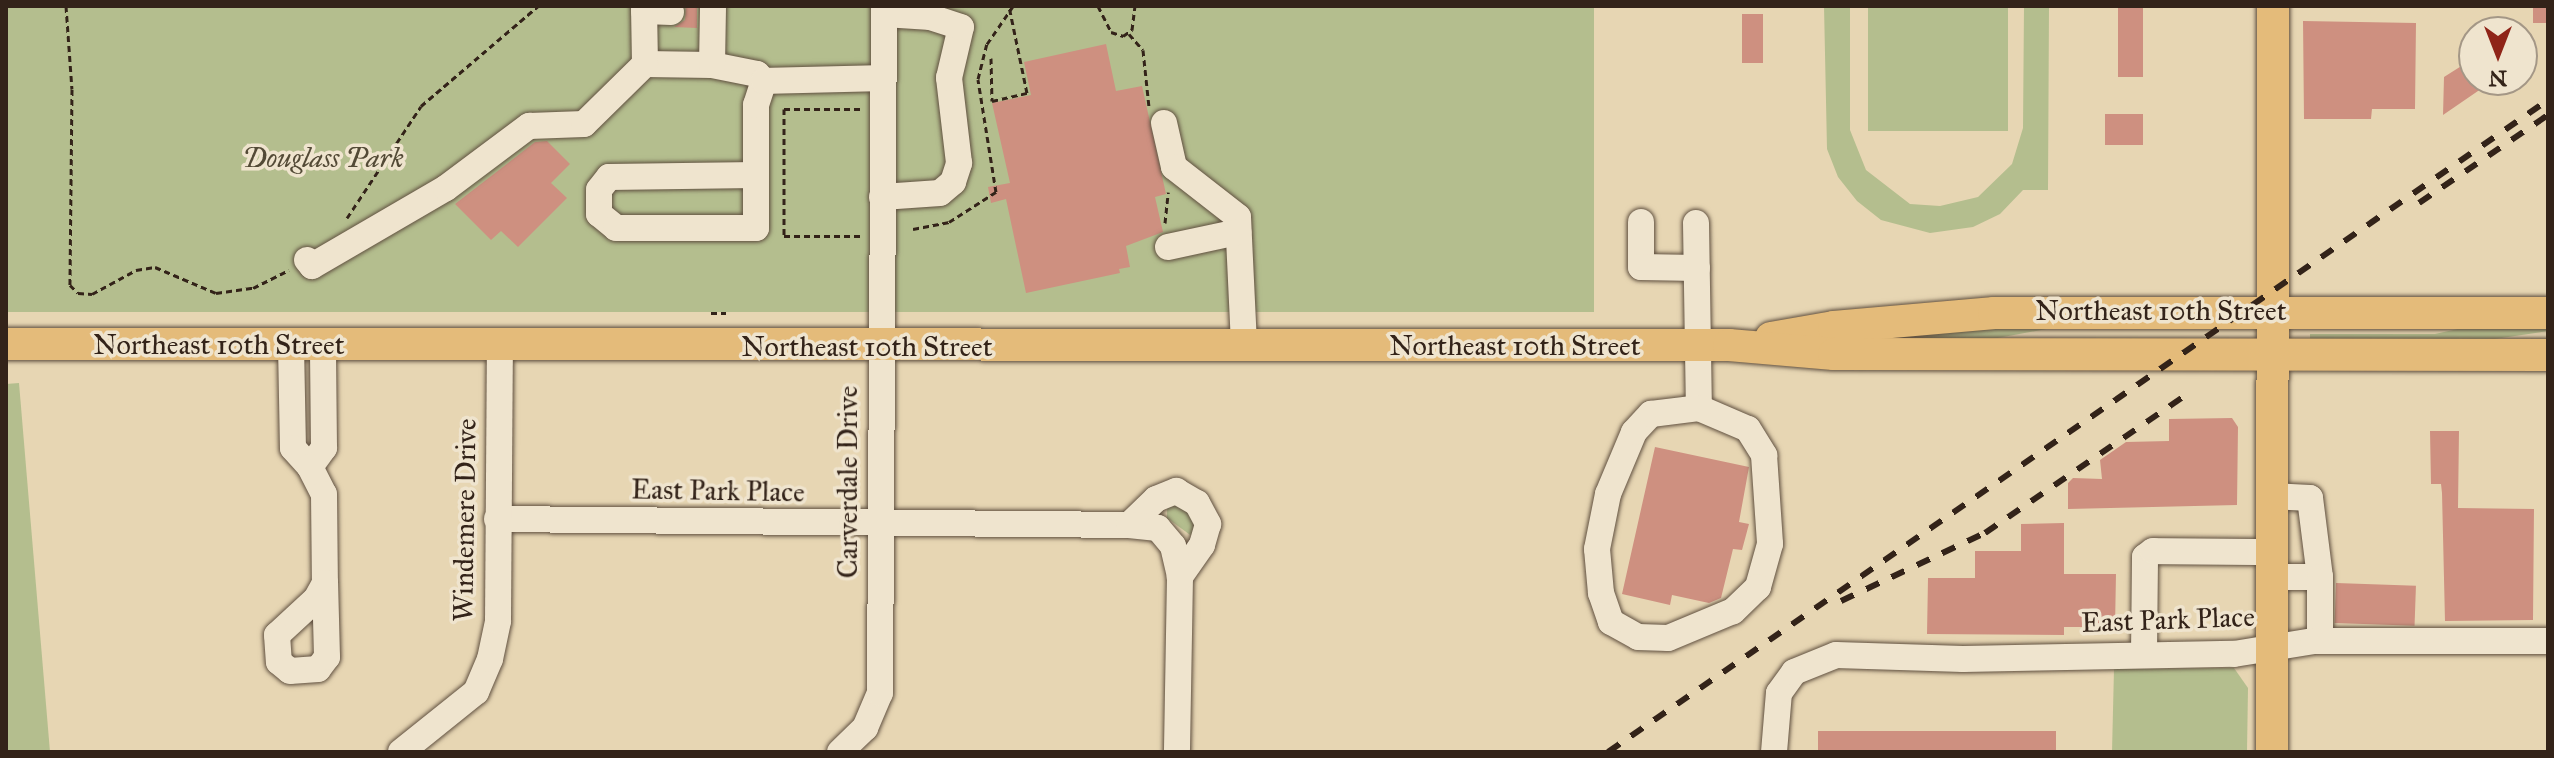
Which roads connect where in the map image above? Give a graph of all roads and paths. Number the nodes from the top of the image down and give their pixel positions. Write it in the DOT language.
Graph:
graph roads {
  1 [pos="66,6"];
  2 [pos="538,6"];
  3 [pos="713,6"];
  4 [pos="1098,6"];
  5 [pos="1135,6"];
  6 [pos="2273,6"];
  7 [pos="1011,7"];
  8 [pos="644,9"];
  9 [pos="884,10"];
  10 [pos="671,12"];
  11 [pos="991,58"];
  12 [pos="645,64"];
  13 [pos="712,65"];
  14 [pos="883,78"];
  15 [pos="764,81"];
  16 [pos="863,109"];
  17 [pos="1164,123"];
  18 [pos="756,175"];
  19 [pos="882,197"];
  20 [pos="346,220"];
  21 [pos="1641,222"];
  22 [pos="1696,223"];
  23 [pos="913,229"];
  24 [pos="1238,232"];
  25 [pos="861,236"];
  26 [pos="1168,247"];
  27 [pos="307,260"];
  28 [pos="1697,268"];
  29 [pos="2271,311"];
  30 [pos="711,313"];
  31 [pos="726,313"];
  32 [pos="2548,313"];
  33 [pos="6,344"];
  34 [pos="291,345"];
  35 [pos="323,345"];
  36 [pos="1713,345"];
  37 [pos="500,346"];
  38 [pos="1244,346"];
  39 [pos="881,347"];
  40 [pos="2271,353"];
  41 [pos="2548,355"];
  42 [pos="1699,408"];
  43 [pos="310,467"];
  44 [pos="2271,496"];
  45 [pos="497,519"];
  46 [pos="879,525"];
  47 [pos="1129,525"];
  48 [pos="2271,564"];
  49 [pos="1180,577"];
  50 [pos="2320,577"];
  51 [pos="325,583"];
  52 [pos="2320,641"];
  53 [pos="2548,641"];
  54 [pos="2272,647"];
  55 [pos="2144,654"];
  56 [pos="401,752"];
  57 [pos="840,752"];
  58 [pos="1177,752"];
  59 [pos="1774,752"];
  60 [pos="2272,752"];
  1 -- 27 [label="path"];
  2 -- 20 [label="path"];
  3 -- 13 [label="street"];
  4 -- 5 [label="path"];
  6 -- 29 [label="main road"];
  7 -- 11 [label="path"];
  7 -- 23 [label="path"];
  8 -- 10 [label="street"];
  8 -- 12 [label="street"];
  9 -- 14 [label="street, Carverdale Drive"];
  9 -- 19 [label="street"];
  12 -- 13 [label="street"];
  12 -- 27 [label="street"];
  13 -- 15 [label="street"];
  14 -- 15 [label="street"];
  14 -- 19 [label="street, Carverdale Drive"];
  15 -- 18 [label="street"];
  16 -- 25 [label="path"];
  17 -- 24 [label="street"];
  18 -- 18 [label="street"];
  19 -- 39 [label="street, Carverdale Drive"];
  21 -- 28 [label="street"];
  22 -- 28 [label="street"];
  24 -- 26 [label="street"];
  24 -- 38 [label="street"];
  28 -- 36 [label="street"];
  29 -- 32 [label="main road, Northeast 10th Street"];
  29 -- 36 [label="main road, Northeast 10th Street"];
  29 -- 40 [label="main road"];
  30 -- 31 [label="path"];
  33 -- 34 [label="main road, Northeast 10th Street"];
  34 -- 35 [label="main road, Northeast 10th Street"];
  34 -- 43 [label="street"];
  35 -- 37 [label="main road, Northeast 10th Street"];
  35 -- 43 [label="street"];
  36 -- 38 [label="main road, Northeast 10th Street"];
  36 -- 40 [label="main road, Northeast 10th Street"];
  36 -- 42 [label="street"];
  37 -- 39 [label="main road, Northeast 10th Street"];
  37 -- 45 [label="street, Windemere Drive"];
  38 -- 39 [label="main road, Northeast 10th Street"];
  39 -- 46 [label="street, Carverdale Drive"];
  40 -- 41 [label="main road, Northeast 10th Street"];
  40 -- 44 [label="main road"];
  42 -- 42 [label="street"];
  43 -- 51 [label="street"];
  44 -- 48 [label="main road"];
  44 -- 50 [label="street"];
  45 -- 46 [label="street, East Park Place"];
  45 -- 56 [label="street, Windemere Drive"];
  46 -- 47 [label="street, East Park Place"];
  46 -- 57 [label="street, Carverdale Drive"];
  47 -- 49 [label="street, East Park Place"];
  47 -- 49 [label="street"];
  48 -- 50 [label="street"];
  48 -- 54 [label="main road"];
  48 -- 55 [label="street"];
  49 -- 58 [label="street"];
  50 -- 52 [label="street"];
  52 -- 53 [label="street, East Park Place"];
  52 -- 54 [label="street, East Park Place"];
  54 -- 55 [label="street, East Park Place"];
  54 -- 60 [label="main road"];
  55 -- 59 [label="street, East Park Place"];
}
